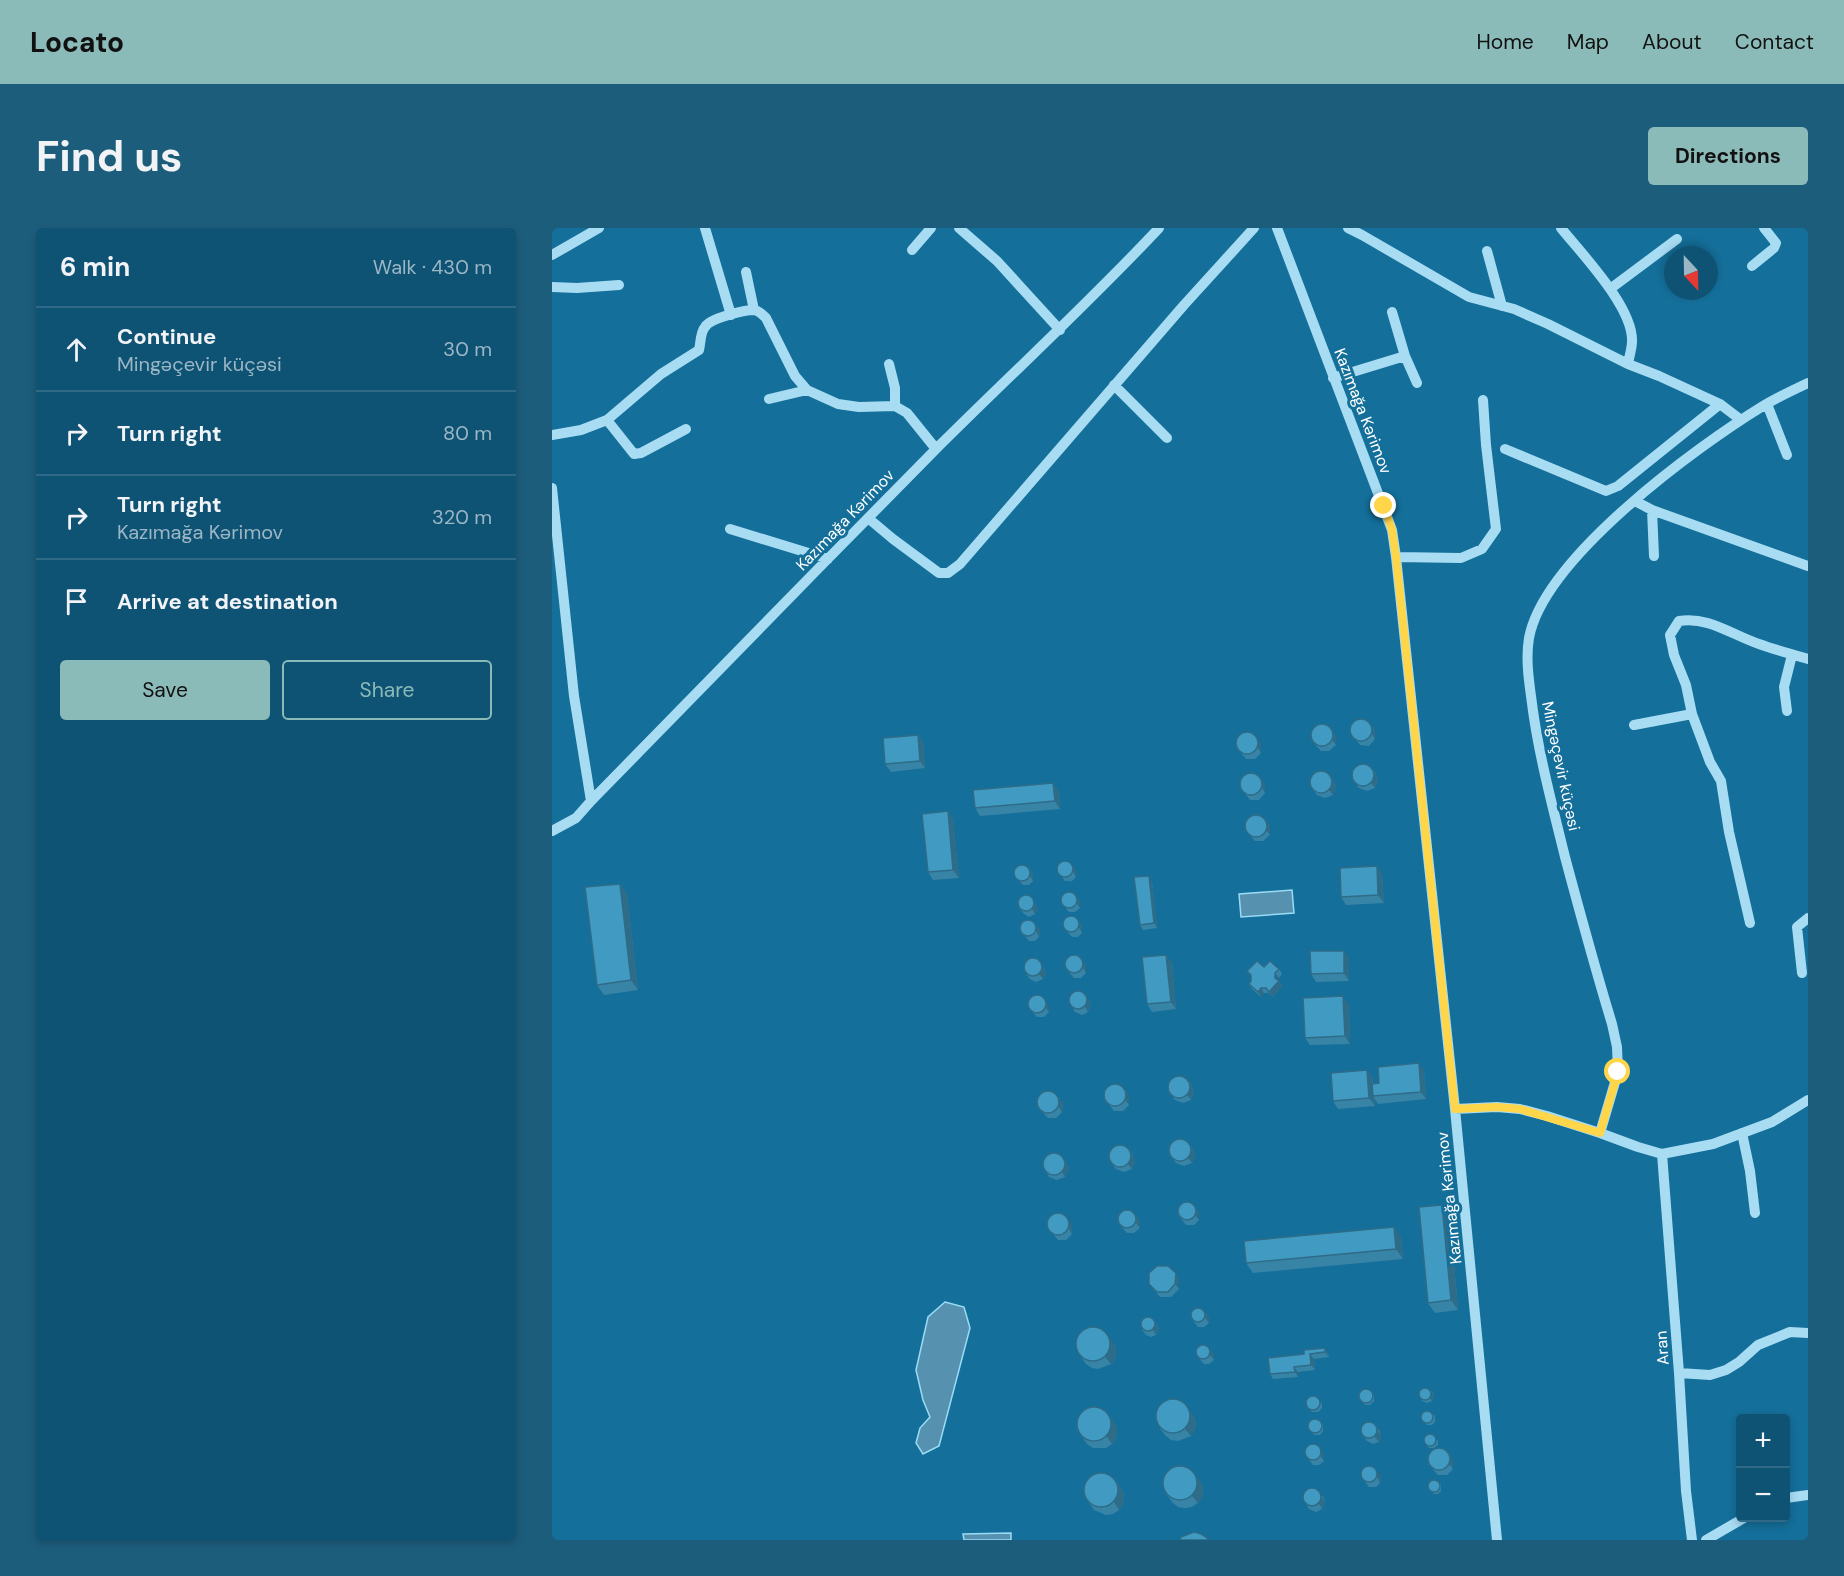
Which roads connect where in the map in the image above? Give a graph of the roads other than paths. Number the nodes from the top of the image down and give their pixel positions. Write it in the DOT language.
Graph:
graph roads {
  1 [pos="599,228"];
  2 [pos="705,228"];
  3 [pos="931,228"];
  4 [pos="959,228"];
  5 [pos="1159,228"];
  6 [pos="1254,228"];
  7 [pos="1277,228"];
  8 [pos="1348,228"];
  9 [pos="1561,228"];
  10 [pos="1764,228"];
  11 [pos="1677,239"];
  12 [pos="912,250"];
  13 [pos="1487,251"];
  14 [pos="552,255"];
  15 [pos="1752,266"];
  16 [pos="746,272"];
  17 [pos="619,285"];
  18 [pos="552,287"];
  19 [pos="1610,290"];
  20 [pos="1502,306"];
  21 [pos="754,310"];
  22 [pos="1392,312"];
  23 [pos="731,315"];
  24 [pos="1060,330"];
  25 [pos="1405,356"];
  26 [pos="889,364"];
  27 [pos="1628,364"];
  28 [pos="1333,378"];
  29 [pos="1417,383"];
  30 [pos="1808,383"];
  31 [pos="1114,386"];
  32 [pos="807,390"];
  33 [pos="770,399"];
  34 [pos="1483,400"];
  35 [pos="1767,404"];
  36 [pos="1720,405"];
  37 [pos="895,406"];
  38 [pos="607,420"];
  39 [pos="1741,420"];
  40 [pos="686,429"];
  41 [pos="552,435"];
  42 [pos="1167,438"];
  43 [pos="936,449"];
  44 [pos="1505,449"];
  45 [pos="1787,455"];
  46 [pos="552,488"];
  47 [pos="1635,501"];
  48 [pos="1652,510"];
  49 [pos="868,518"];
  50 [pos="730,529"];
  51 [pos="1654,556"];
  52 [pos="1396,557"];
  53 [pos="828,559"];
  54 [pos="1808,566"];
  55 [pos="1792,655"];
  56 [pos="1808,659"];
  57 [pos="1787,711"];
  58 [pos="1692,714"];
  59 [pos="1634,725"];
  60 [pos="591,801"];
  61 [pos="552,831"];
  62 [pos="1808,918"];
  63 [pos="1750,923"];
  64 [pos="1802,973"];
  65 [pos="1808,1100"];
  66 [pos="1455,1109"];
  67 [pos="1600,1133"];
  68 [pos="1742,1133"];
  69 [pos="1662,1154"];
  70 [pos="1755,1213"];
  71 [pos="1808,1333"];
  72 [pos="1678,1373"];
  73 [pos="1808,1495"];
  74 [pos="1790,1497"];
  75 [pos="1736,1522"];
  76 [pos="1497,1540"];
  77 [pos="1692,1540"];
  78 [pos="1706,1540"];
  1 -- 14 [label="street"];
  2 -- 23 [label="street"];
  3 -- 12 [label="street"];
  4 -- 24 [label="street"];
  5 -- 24 [label="street, Kazımağa Kərimov"];
  6 -- 31 [label="street"];
  7 -- 28 [label="street, Kazımağa Kərimov"];
  8 -- 20 [label="street"];
  9 -- 19 [label="street"];
  10 -- 15 [label="street"];
  11 -- 19 [label="street"];
  13 -- 20 [label="street"];
  16 -- 21 [label="street"];
  17 -- 18 [label="street"];
  19 -- 27 [label="street"];
  20 -- 27 [label="street"];
  21 -- 23 [label="street"];
  21 -- 32 [label="street"];
  22 -- 25 [label="street"];
  23 -- 38 [label="street"];
  24 -- 43 [label="street, Kazımağa Kərimov"];
  25 -- 28 [label="street"];
  25 -- 29 [label="street"];
  26 -- 37 [label="street"];
  27 -- 36 [label="street"];
  28 -- 52 [label="street, Kazımağa Kərimov"];
  30 -- 35 [label="street, Mingəçevir küçəsi"];
  31 -- 42 [label="street"];
  31 -- 49 [label="street"];
  32 -- 33 [label="street"];
  32 -- 37 [label="street"];
  34 -- 52 [label="street"];
  35 -- 39 [label="street, Mingəçevir küçəsi"];
  35 -- 45 [label="street"];
  36 -- 39 [label="street"];
  36 -- 44 [label="street"];
  37 -- 43 [label="street"];
  38 -- 40 [label="street"];
  38 -- 41 [label="street"];
  39 -- 47 [label="street, Mingəçevir küçəsi"];
  43 -- 49 [label="street, Kazımağa Kərimov"];
  46 -- 60 [label="street"];
  47 -- 48 [label="street"];
  47 -- 67 [label="street, Mingəçevir küçəsi"];
  48 -- 51 [label="street"];
  48 -- 54 [label="street"];
  49 -- 53 [label="street, Kazımağa Kərimov"];
  50 -- 53 [label="street"];
  52 -- 66 [label="street, Kazımağa Kərimov"];
  53 -- 60 [label="street, Kazımağa Kərimov"];
  55 -- 56 [label="street"];
  55 -- 57 [label="street"];
  55 -- 58 [label="street"];
  58 -- 59 [label="street"];
  58 -- 63 [label="street"];
  60 -- 61 [label="street, Kazımağa Kərimov"];
  62 -- 64 [label="street"];
  65 -- 68 [label="street"];
  66 -- 67 [label="street"];
  66 -- 76 [label="street, Kazımağa Kərimov"];
  67 -- 69 [label="street"];
  68 -- 69 [label="street"];
  68 -- 70 [label="street"];
  69 -- 72 [label="street, Aran"];
  71 -- 72 [label="street"];
  72 -- 77 [label="street, Aran"];
  73 -- 74 [label="street"];
  75 -- 78 [label="street"];
}
